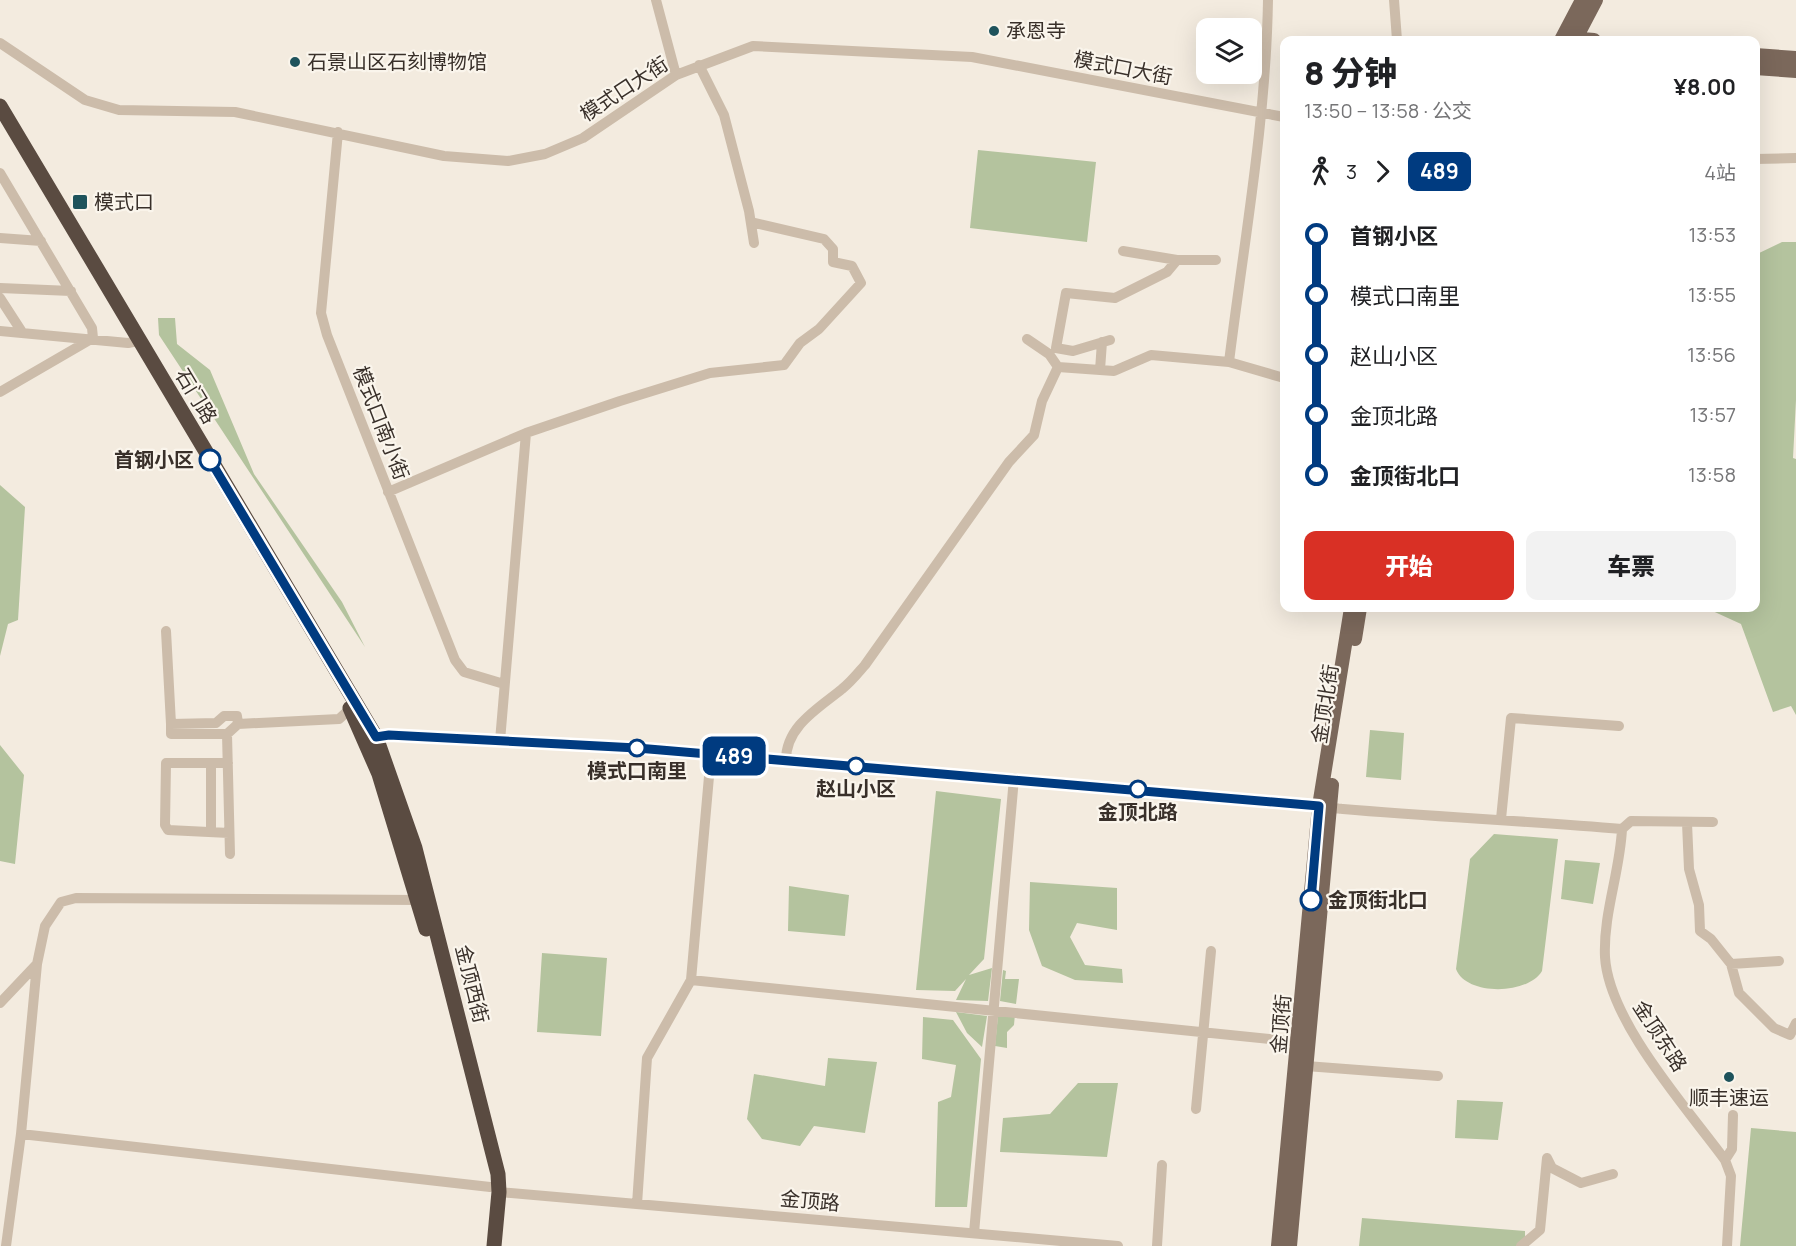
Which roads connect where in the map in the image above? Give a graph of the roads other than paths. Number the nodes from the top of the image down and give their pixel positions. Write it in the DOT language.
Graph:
graph roads {
  1 [pos="656,0"];
  2 [pos="1268,0"];
  3 [pos="1394,0"];
  4 [pos="1582,0"];
  5 [pos="1596,0"];
  6 [pos="1397,36"];
  7 [pos="1570,36"];
  8 [pos="1571,36"];
  9 [pos="0,44"];
  10 [pos="1760,55"];
  11 [pos="1796,58"];
  12 [pos="699,65"];
  13 [pos="1760,68"];
  14 [pos="1796,71"];
  15 [pos="676,75"];
  16 [pos="0,106"];
  17 [pos="1262,113"];
  18 [pos="1280,116"];
  19 [pos="0,124"];
  20 [pos="338,132"];
  21 [pos="1796,158"];
  22 [pos="1760,159"];
  23 [pos="0,173"];
  24 [pos="751,222"];
  25 [pos="0,238"];
  26 [pos="41,241"];
  27 [pos="754,243"];
  28 [pos="1123,251"];
  29 [pos="1177,260"];
  30 [pos="1216,260"];
  31 [pos="0,288"];
  32 [pos="71,291"];
  33 [pos="0,298"];
  34 [pos="0,331"];
  35 [pos="22,332"];
  36 [pos="93,338"];
  37 [pos="1027,339"];
  38 [pos="133,342"];
  39 [pos="1229,362"];
  40 [pos="1058,367"];
  41 [pos="1100,370"];
  42 [pos="1280,377"];
  43 [pos="0,392"];
  44 [pos="526,433"];
  45 [pos="388,492"];
  46 [pos="1350,612"];
  47 [pos="1359,612"];
  48 [pos="166,631"];
  49 [pos="504,684"];
  50 [pos="350,709"];
  51 [pos="171,724"];
  52 [pos="238,724"];
  53 [pos="1619,726"];
  54 [pos="227,734"];
  55 [pos="370,739"];
  56 [pos="500,741"];
  57 [pos="711,754"];
  58 [pos="786,760"];
  59 [pos="211,763"];
  60 [pos="228,763"];
  61 [pos="1014,778"];
  62 [pos="1324,807"];
  63 [pos="1501,819"];
  64 [pos="1713,822"];
  65 [pos="1687,823"];
  66 [pos="1622,830"];
  67 [pos="211,832"];
  68 [pos="229,832"];
  69 [pos="230,854"];
  70 [pos="418,900"];
  71 [pos="1211,951"];
  72 [pos="1779,961"];
  73 [pos="37,964"];
  74 [pos="1731,964"];
  75 [pos="691,980"];
  76 [pos="1,1000"];
  77 [pos="994,1010"];
  78 [pos="1796,1023"];
  79 [pos="1202,1033"];
  80 [pos="1793,1038"];
  81 [pos="1299,1042"];
  82 [pos="1306,1066"];
  83 [pos="1438,1076"];
  84 [pos="1196,1109"];
  85 [pos="1732,1115"];
  86 [pos="21,1134"];
  87 [pos="1725,1161"];
  88 [pos="1162,1165"];
  89 [pos="1613,1174"];
  90 [pos="495,1190"];
  91 [pos="637,1204"];
  92 [pos="974,1233"];
  93 [pos="6,1246"];
  94 [pos="484,1246"];
  95 [pos="494,1246"];
  96 [pos="1118,1246"];
  97 [pos="1157,1246"];
  98 [pos="1278,1246"];
  99 [pos="1290,1246"];
  100 [pos="1521,1246"];
  101 [pos="1727,1246"];
  1 -- 15 [label="street"];
  2 -- 17 [label="street"];
  3 -- 6 [label="street"];
  4 -- 7 [label="main road"];
  5 -- 8 [label="main road"];
  9 -- 20 [label="street, 模式口大街"];
  10 -- 11 [label="main road"];
  12 -- 15 [label="street, 模式口大街"];
  12 -- 17 [label="street, 模式口大街"];
  12 -- 24 [label="street"];
  13 -- 14 [label="main road"];
  15 -- 20 [label="street, 模式口大街"];
  16 -- 38 [label="highway, 石门路"];
  17 -- 18 [label="street, 模式口大街"];
  17 -- 39 [label="street"];
  19 -- 38 [label="highway, 石门路"];
  20 -- 45 [label="street, 模式口南小街"];
  21 -- 22 [label="street"];
  23 -- 26 [label="street"];
  24 -- 27 [label="street"];
  24 -- 44 [label="street"];
  25 -- 26 [label="street"];
  26 -- 32 [label="street"];
  28 -- 29 [label="street"];
  29 -- 30 [label="street"];
  29 -- 41 [label="street"];
  31 -- 32 [label="street"];
  32 -- 36 [label="street"];
  33 -- 35 [label="street"];
  34 -- 35 [label="street"];
  35 -- 36 [label="street"];
  36 -- 38 [label="street"];
  36 -- 43 [label="street"];
  37 -- 40 [label="street"];
  38 -- 50 [label="highway, 石门路"];
  38 -- 55 [label="highway, 石门路"];
  39 -- 41 [label="street"];
  39 -- 42 [label="street"];
  40 -- 41 [label="street"];
  40 -- 58 [label="street"];
  44 -- 45 [label="street"];
  44 -- 49 [label="street"];
  45 -- 49 [label="street, 模式口南小街"];
  46 -- 62 [label="main road, 金顶北街"];
  47 -- 62 [label="main road, 金顶北街"];
  48 -- 51 [label="street"];
  49 -- 56 [label="street"];
  50 -- 52 [label="street"];
  50 -- 55 [label="highway, 石门路"];
  51 -- 52 [label="street"];
  51 -- 54 [label="street"];
  52 -- 54 [label="street"];
  53 -- 63 [label="street"];
  54 -- 60 [label="street"];
  55 -- 56 [label="street"];
  55 -- 70 [label="highway, 金顶西街"];
  55 -- 90 [label="highway, 金顶西街"];
  56 -- 57 [label="street"];
  57 -- 58 [label="street"];
  57 -- 75 [label="street"];
  58 -- 61 [label="street"];
  59 -- 60 [label="street"];
  59 -- 67 [label="street"];
  59 -- 67 [label="street"];
  60 -- 68 [label="street"];
  61 -- 62 [label="street"];
  61 -- 77 [label="street"];
  62 -- 63 [label="street"];
  62 -- 81 [label="main road, 金顶街"];
  62 -- 82 [label="main road, 金顶街"];
  63 -- 66 [label="street"];
  64 -- 65 [label="street"];
  65 -- 66 [label="street"];
  65 -- 74 [label="street"];
  66 -- 87 [label="street, 金顶东路"];
  67 -- 68 [label="street"];
  68 -- 69 [label="street"];
  70 -- 73 [label="street"];
  70 -- 90 [label="highway, 金顶西街"];
  71 -- 79 [label="street"];
  72 -- 74 [label="street"];
  73 -- 76 [label="street"];
  73 -- 86 [label="street"];
  74 -- 80 [label="street"];
  75 -- 77 [label="street"];
  75 -- 91 [label="street"];
  77 -- 79 [label="street"];
  77 -- 92 [label="street"];
  78 -- 80 [label="street"];
  79 -- 81 [label="street"];
  79 -- 84 [label="street"];
  81 -- 98 [label="main road, 金顶街"];
  82 -- 83 [label="street"];
  82 -- 99 [label="main road, 金顶街"];
  85 -- 87 [label="street"];
  86 -- 90 [label="street, 金顶路"];
  86 -- 93 [label="street"];
  87 -- 101 [label="street, 金顶东路"];
  88 -- 97 [label="street"];
  89 -- 100 [label="street"];
  90 -- 91 [label="street, 金顶路"];
  90 -- 94 [label="highway, 金顶西街"];
  90 -- 95 [label="highway, 金顶西街"];
  91 -- 92 [label="street, 金顶路"];
  92 -- 96 [label="street, 金顶路"];
}
